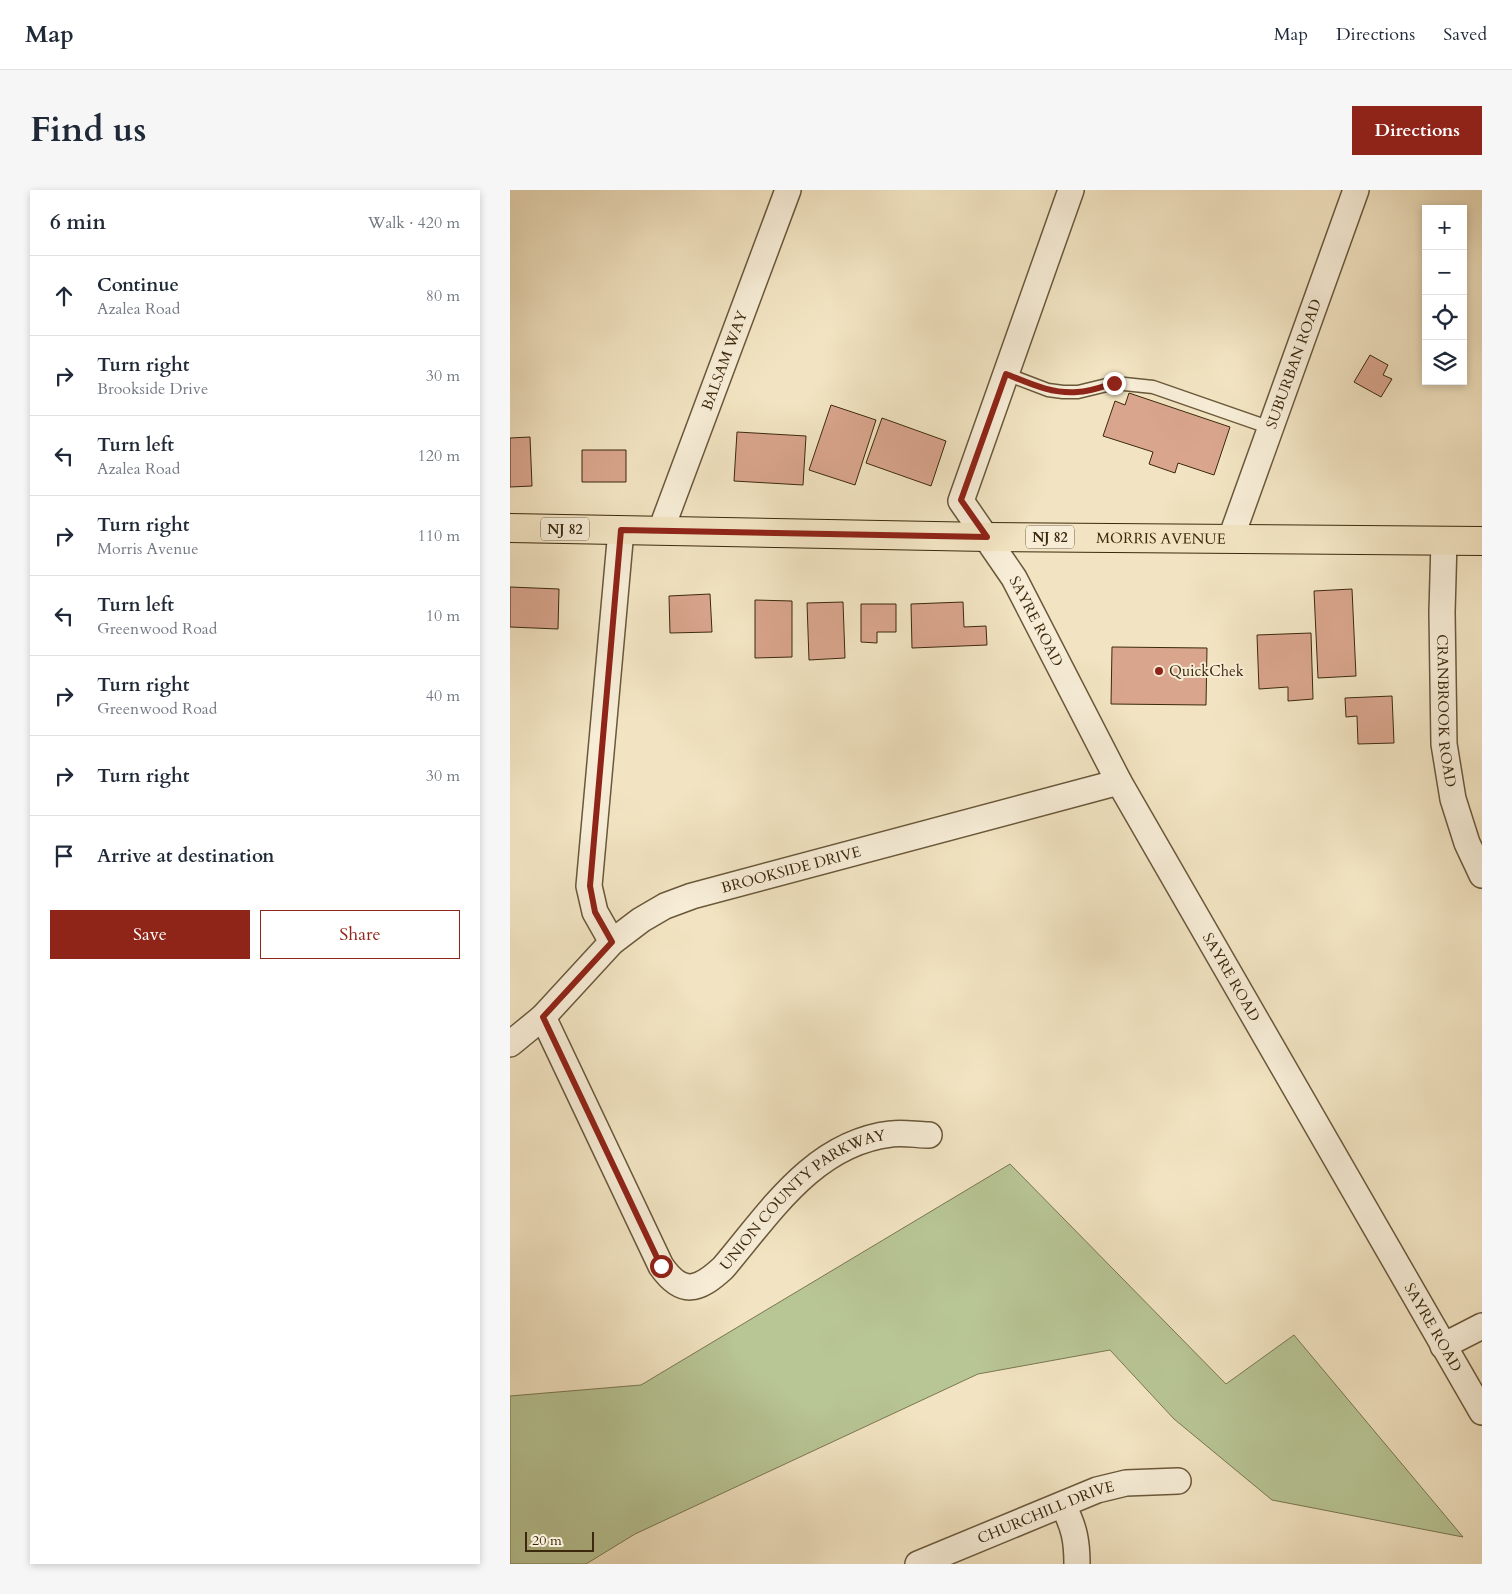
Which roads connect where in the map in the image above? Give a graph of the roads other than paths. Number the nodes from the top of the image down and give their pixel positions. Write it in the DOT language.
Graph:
graph roads {
  1 [pos="788,190"];
  2 [pos="1071,190"];
  3 [pos="1356,190"];
  4 [pos="1006,374"];
  5 [pos="1271,428"];
  6 [pos="510,528"];
  7 [pos="621,530"];
  8 [pos="661,530"];
  9 [pos="987,537"];
  10 [pos="1231,538"];
  11 [pos="1444,540"];
  12 [pos="1482,541"];
  13 [pos="1118,782"];
  14 [pos="1482,875"];
  15 [pos="612,942"];
  16 [pos="543,1017"];
  17 [pos="510,1044"];
  18 [pos="929,1135"];
  19 [pos="1482,1326"];
  20 [pos="1443,1346"];
  21 [pos="1482,1412"];
  22 [pos="1178,1481"];
  23 [pos="1063,1505"];
  24 [pos="918,1564"];
  25 [pos="1077,1564"];
  1 -- 8 [label="street, BALSAM WAY"];
  2 -- 4 [label="street"];
  3 -- 5 [label="street, SUBURBAN ROAD"];
  4 -- 5 [label="lane"];
  4 -- 9 [label="street, SAYRE ROAD"];
  5 -- 10 [label="street, SUBURBAN ROAD"];
  6 -- 7 [label="main road, MORRIS AVENUE / NJ 82"];
  7 -- 8 [label="main road, MORRIS AVENUE / NJ 82"];
  7 -- 15 [label="street"];
  8 -- 9 [label="main road, MORRIS AVENUE / NJ 82"];
  9 -- 10 [label="main road, MORRIS AVENUE / NJ 82"];
  9 -- 13 [label="street, SAYRE ROAD"];
  10 -- 11 [label="main road, MORRIS AVENUE / NJ 82"];
  11 -- 12 [label="main road, MORRIS AVENUE / NJ 82"];
  11 -- 14 [label="street, CRANBROOK ROAD"];
  13 -- 15 [label="street, BROOKSIDE DRIVE"];
  13 -- 20 [label="street, SAYRE ROAD"];
  15 -- 16 [label="street, BROOKSIDE DRIVE"];
  16 -- 17 [label="street, BROOKSIDE DRIVE"];
  16 -- 18 [label="street, UNION COUNTY PARKWAY"];
  19 -- 20 [label="street"];
  20 -- 21 [label="street, SAYRE ROAD"];
  22 -- 23 [label="street, CHURCHILL DRIVE"];
  23 -- 24 [label="street, CHURCHILL DRIVE"];
  23 -- 25 [label="street"];
}
